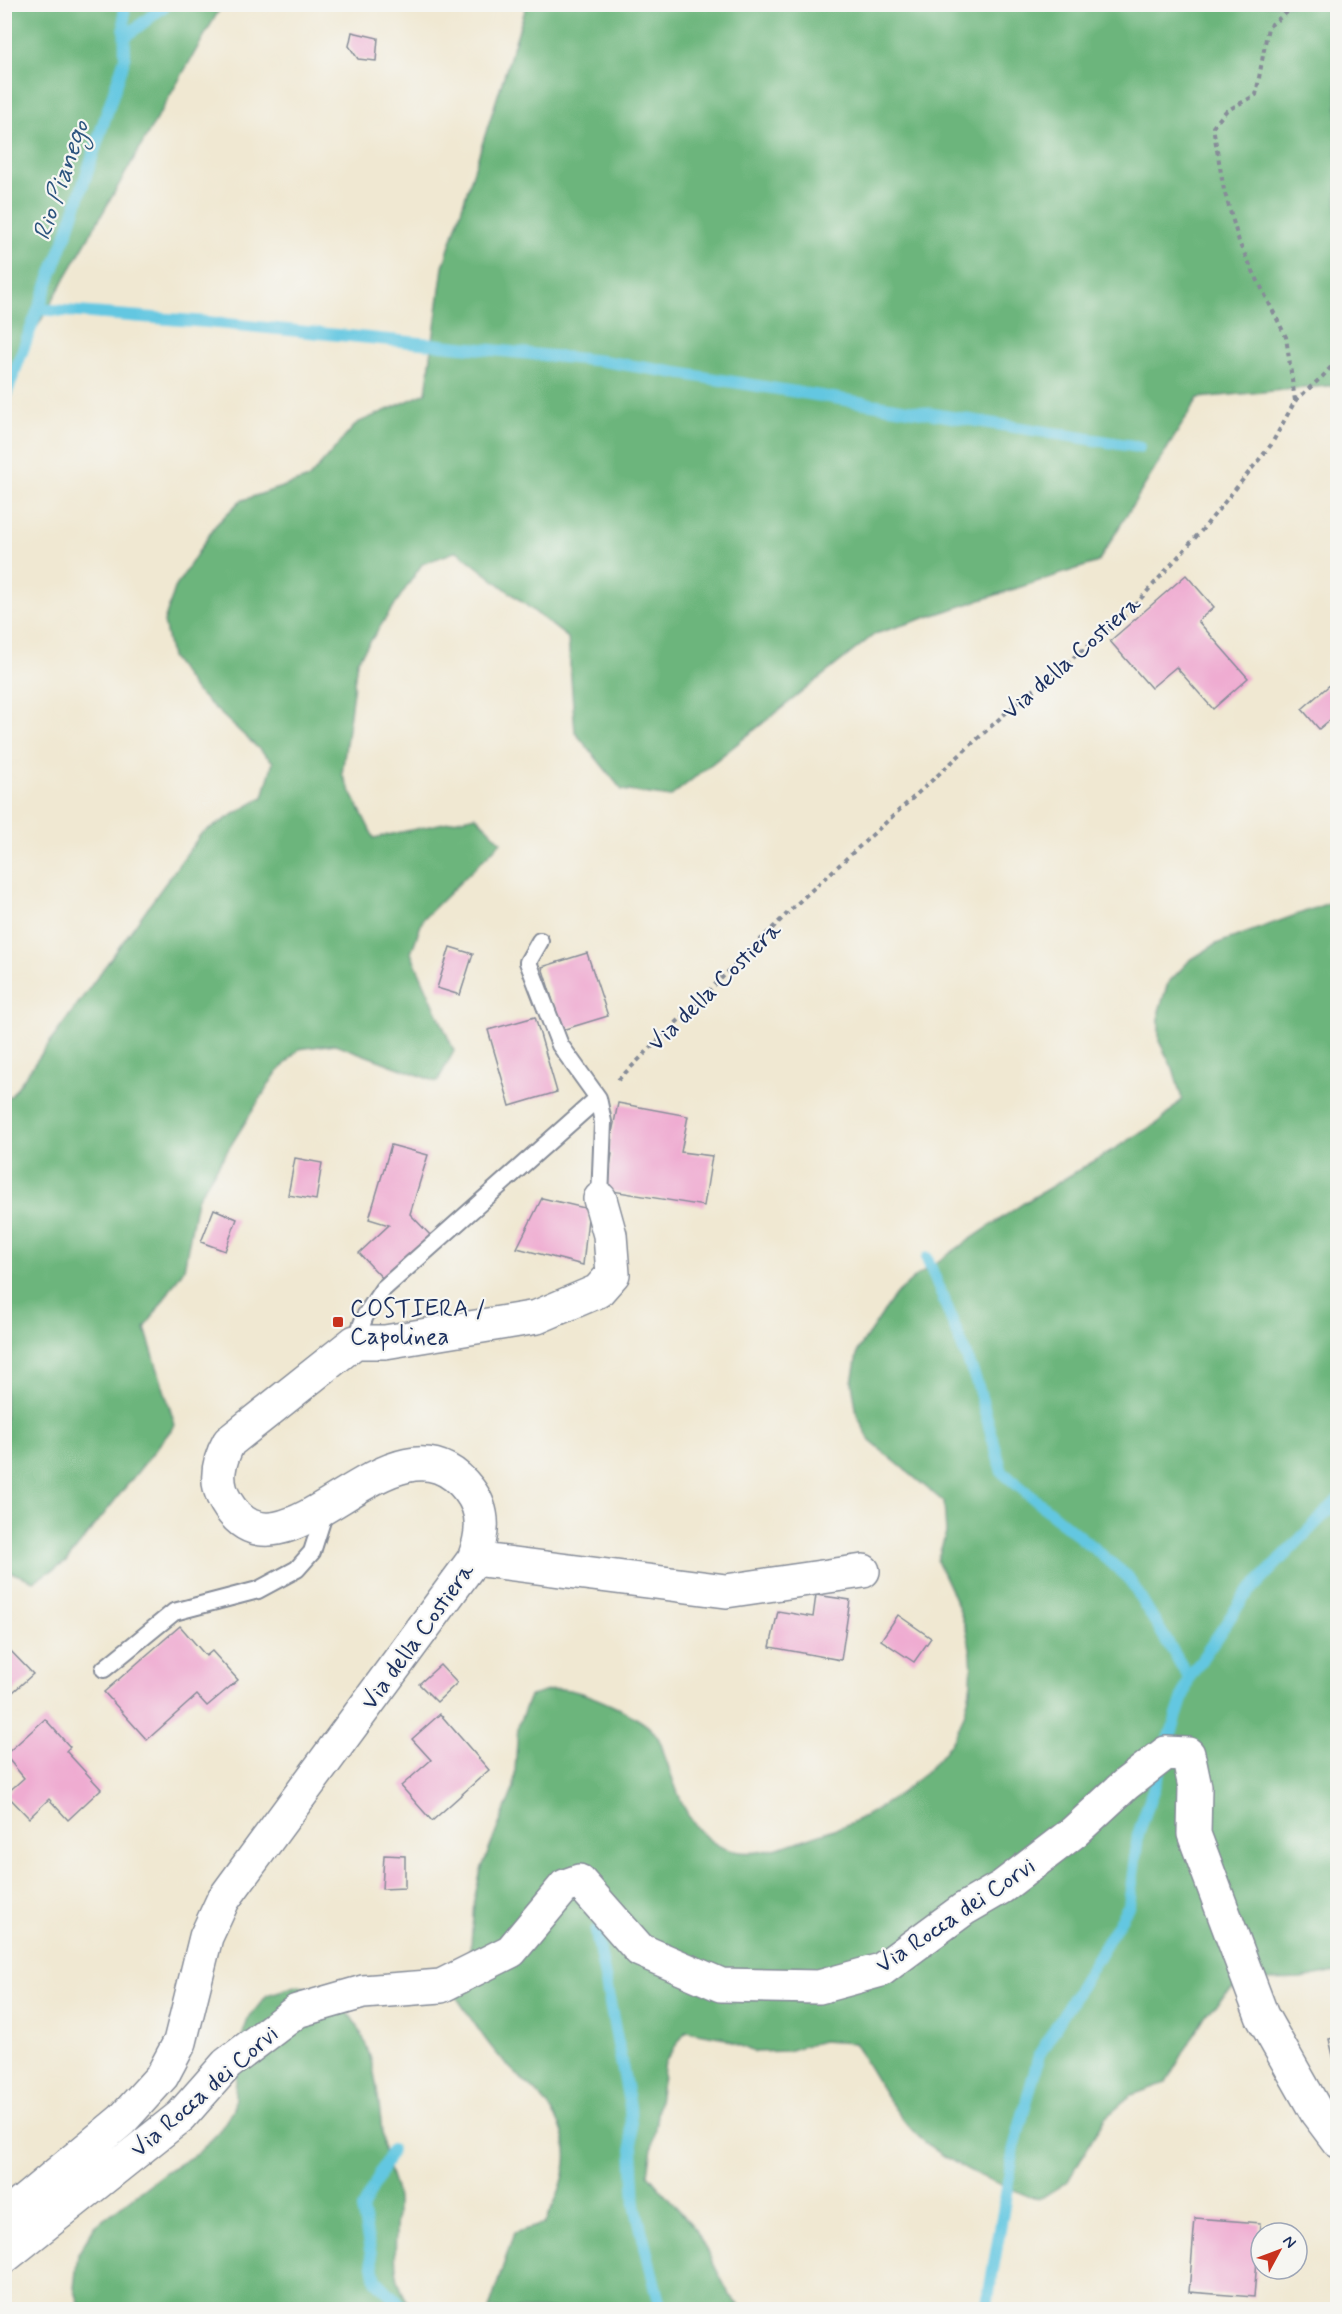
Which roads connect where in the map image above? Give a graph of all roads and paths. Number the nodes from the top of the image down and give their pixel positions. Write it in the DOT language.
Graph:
graph roads {
  1 [pos="1298,4"];
  2 [pos="1338,359"];
  3 [pos="1295,401"];
  4 [pos="540,940"];
  5 [pos="598,1098"];
  6 [pos="600,1199"];
  7 [pos="355,1342"];
  8 [pos="326,1506"];
  9 [pos="474,1559"];
  10 [pos="863,1571"];
  11 [pos="104,1669"];
  12 [pos="1338,2141"];
  13 [pos="4,2218"];
  14 [pos="4,2257"];
  1 -- 3 [label="path"];
  2 -- 3 [label="path, Via della Costiera"];
  3 -- 5 [label="path, Via della Costiera"];
  4 -- 5 [label="lane"];
  5 -- 6 [label="lane"];
  5 -- 7 [label="lane"];
  6 -- 7 [label="street"];
  7 -- 8 [label="street, Via della Costiera"];
  8 -- 9 [label="street, Via della Costiera"];
  8 -- 11 [label="lane"];
  9 -- 10 [label="street"];
  9 -- 13 [label="street, Via della Costiera"];
  12 -- 14 [label="street, Via Rocca dei Corvi"];
}
